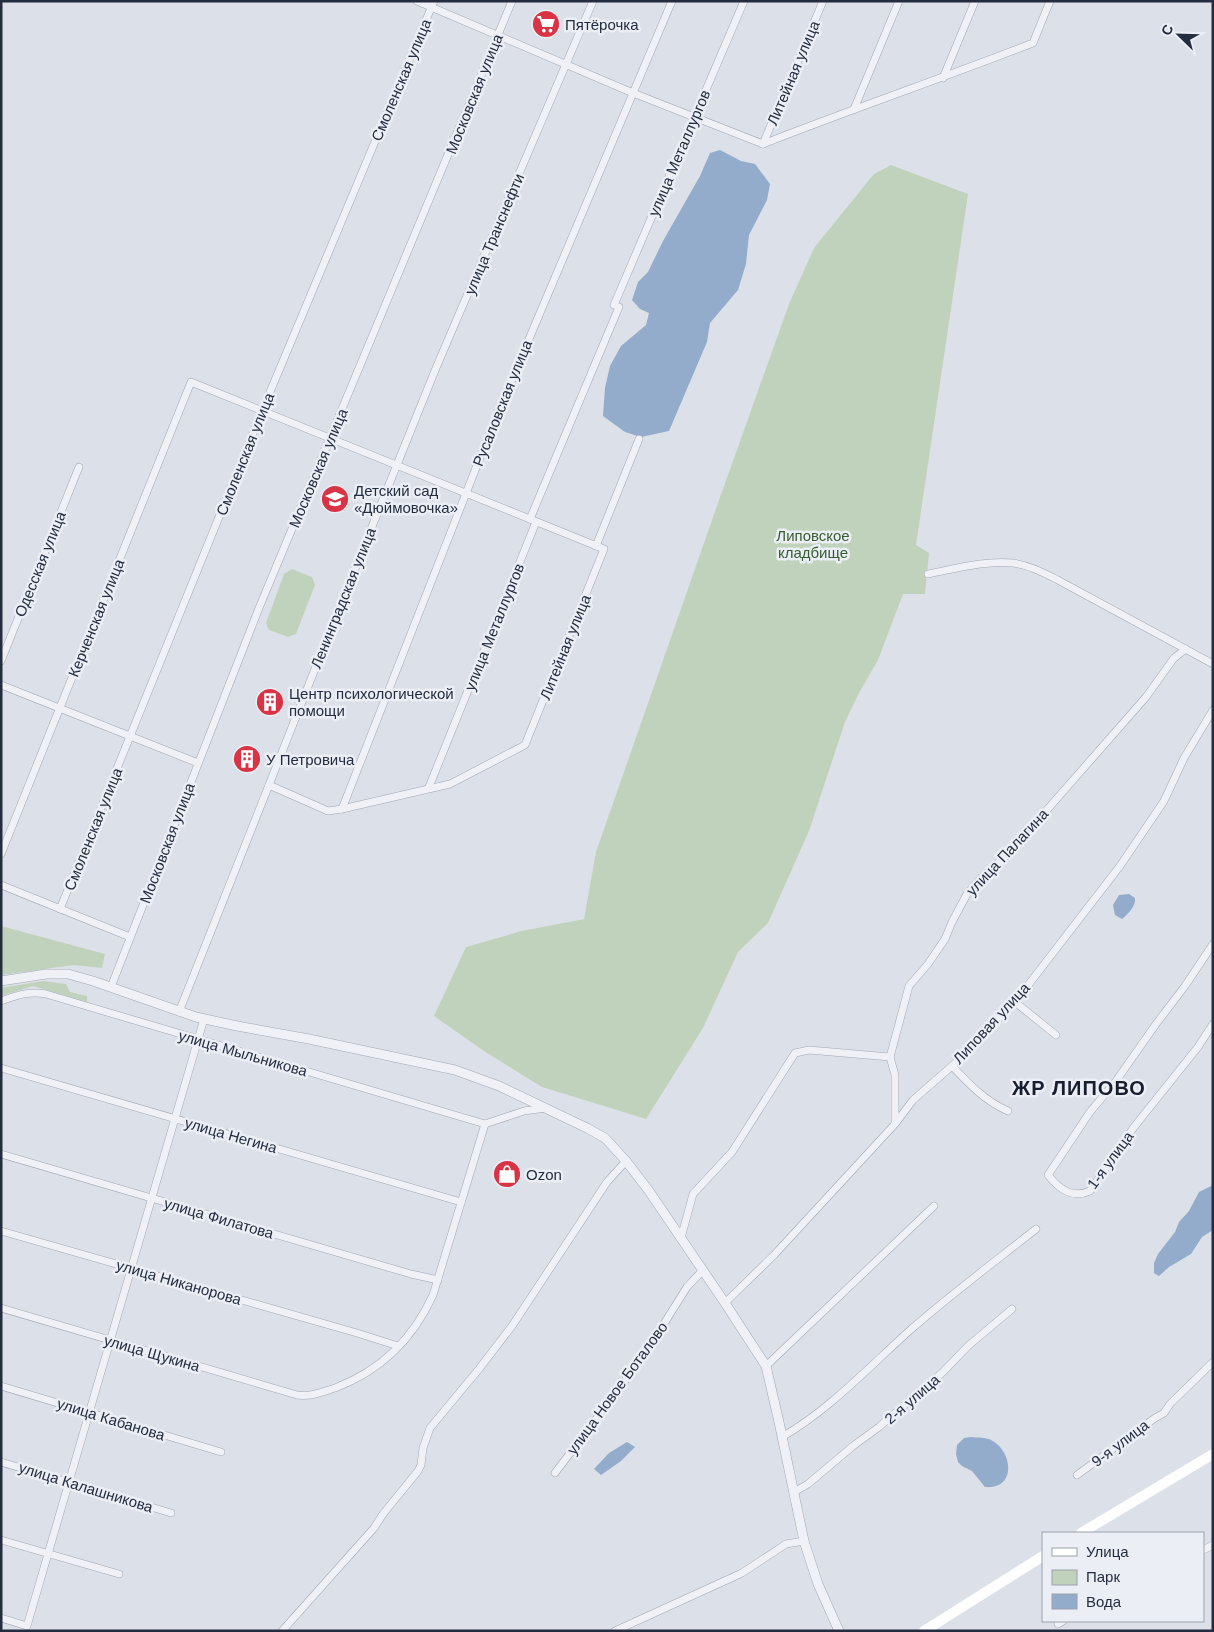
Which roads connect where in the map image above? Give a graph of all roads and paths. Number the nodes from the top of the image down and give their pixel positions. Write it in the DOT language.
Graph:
graph roads {
  1 [pos="418,1"];
  2 [pos="512,1"];
  3 [pos="593,1"];
  4 [pos="672,1"];
  5 [pos="744,1"];
  6 [pos="823,1"];
  7 [pos="899,1"];
  8 [pos="975,1"];
  9 [pos="1050,1"];
  10 [pos="433,4"];
  11 [pos="498,34"];
  12 [pos="566,64"];
  13 [pos="943,78"];
  14 [pos="633,92"];
  15 [pos="854,109"];
  16 [pos="695,116"];
  17 [pos="763,144"];
  18 [pos="262,411"];
  19 [pos="330,439"];
  20 [pos="639,439"];
  21 [pos="396,466"];
  22 [pos="79,467"];
  23 [pos="466,493"];
  24 [pos="533,520"];
  25 [pos="596,546"];
  26 [pos="928,574"];
  27 [pos="1186,649"];
  28 [pos="1,661"];
  29 [pos="1213,664"];
  30 [pos="1,685"];
  31 [pos="59,709"];
  32 [pos="1213,710"];
  33 [pos="130,737"];
  34 [pos="198,763"];
  35 [pos="269,785"];
  36 [pos="429,787"];
  37 [pos="342,809"];
  38 [pos="1,854"];
  39 [pos="1,885"];
  40 [pos="60,909"];
  41 [pos="130,937"];
  42 [pos="1213,944"];
  43 [pos="1,981"];
  44 [pos="111,987"];
  45 [pos="1,1001"];
  46 [pos="1015,1002"];
  47 [pos="179,1012"];
  48 [pos="204,1019"];
  49 [pos="1213,1024"];
  50 [pos="1056,1035"];
  51 [pos="198,1040"];
  52 [pos="890,1057"];
  53 [pos="952,1066"];
  54 [pos="1,1068"];
  55 [pos="527,1099"];
  56 [pos="546,1108"];
  57 [pos="524,1111"];
  58 [pos="1008,1111"];
  59 [pos="176,1118"];
  60 [pos="484,1124"];
  61 [pos="895,1124"];
  62 [pos="1,1154"];
  63 [pos="626,1161"];
  64 [pos="151,1198"];
  65 [pos="461,1202"];
  66 [pos="934,1206"];
  67 [pos="1036,1229"];
  68 [pos="1,1231"];
  69 [pos="681,1238"];
  70 [pos="130,1269"];
  71 [pos="703,1270"];
  72 [pos="438,1280"];
  73 [pos="726,1303"];
  74 [pos="1,1308"];
  75 [pos="1012,1309"];
  76 [pos="110,1340"];
  77 [pos="398,1346"];
  78 [pos="1213,1362"];
  79 [pos="766,1366"];
  80 [pos="1,1386"];
  81 [pos="89,1412"];
  82 [pos="782,1437"];
  83 [pos="221,1452"];
  84 [pos="1213,1454"];
  85 [pos="1,1462"];
  86 [pos="555,1474"];
  87 [pos="1077,1475"];
  88 [pos="69,1482"];
  89 [pos="794,1492"];
  90 [pos="171,1513"];
  91 [pos="1083,1532"];
  92 [pos="1,1540"];
  93 [pos="804,1541"];
  94 [pos="49,1553"];
  95 [pos="1042,1557"];
  96 [pos="119,1574"];
  97 [pos="1,1618"];
  98 [pos="282,1631"];
  99 [pos="615,1631"];
  100 [pos="839,1631"];
  101 [pos="924,1631"];
  1 -- 10 [label="street"];
  2 -- 11 [label="street, Московская улица"];
  3 -- 12 [label="street, улица Транснефти"];
  4 -- 14 [label="street, Русаловская улица"];
  5 -- 16 [label="street, улица Металлургов"];
  6 -- 17 [label="street, Литейная улица"];
  7 -- 15 [label="street"];
  8 -- 13 [label="street"];
  9 -- 13 [label="street"];
  10 -- 11 [label="street"];
  10 -- 18 [label="street, Смоленская улица"];
  11 -- 12 [label="street"];
  11 -- 19 [label="street, Московская улица"];
  12 -- 14 [label="street"];
  12 -- 21 [label="street, улица Транснефти"];
  13 -- 15 [label="street"];
  14 -- 16 [label="street"];
  14 -- 23 [label="street, Русаловская улица"];
  15 -- 17 [label="street"];
  16 -- 17 [label="street"];
  16 -- 24 [label="street, улица Металлургов"];
  18 -- 19 [label="street"];
  18 -- 31 [label="street, Керченская улица"];
  18 -- 33 [label="street, Смоленская улица"];
  19 -- 21 [label="street"];
  19 -- 34 [label="street, Московская улица"];
  20 -- 25 [label="street"];
  21 -- 23 [label="street"];
  21 -- 35 [label="street, Ленинградская улица"];
  22 -- 28 [label="street, Одесская улица"];
  23 -- 24 [label="street"];
  23 -- 37 [label="street, Русаловская улица"];
  24 -- 25 [label="street"];
  24 -- 36 [label="street, улица Металлургов"];
  25 -- 36 [label="street, Литейная улица"];
  26 -- 27 [label="street"];
  27 -- 29 [label="street"];
  27 -- 52 [label="street, улица Палагина"];
  30 -- 31 [label="street"];
  31 -- 33 [label="street"];
  31 -- 38 [label="street, Керченская улица"];
  32 -- 46 [label="street, Липовая улица"];
  33 -- 34 [label="street"];
  33 -- 40 [label="street, Смоленская улица"];
  34 -- 41 [label="street, Московская улица"];
  35 -- 37 [label="street"];
  35 -- 47 [label="street, Ленинградская улица"];
  36 -- 37 [label="street"];
  39 -- 40 [label="street"];
  40 -- 41 [label="street"];
  41 -- 44 [label="street, Московская улица"];
  42 -- 49 [label="street, 1-я улица"];
  43 -- 44 [label="street"];
  44 -- 47 [label="street"];
  45 -- 51 [label="street, улица Мыльникова"];
  46 -- 50 [label="street"];
  46 -- 53 [label="street, Липовая улица"];
  47 -- 48 [label="street"];
  48 -- 51 [label="street"];
  48 -- 55 [label="street"];
  51 -- 59 [label="street"];
  51 -- 60 [label="street, улица Мыльникова"];
  52 -- 61 [label="street, улица Палагина"];
  52 -- 69 [label="street"];
  53 -- 58 [label="street"];
  53 -- 61 [label="street, Липовая улица"];
  54 -- 59 [label="street, улица Негина"];
  55 -- 56 [label="street"];
  55 -- 57 [label="street"];
  56 -- 57 [label="street"];
  56 -- 63 [label="street"];
  57 -- 60 [label="street"];
  59 -- 64 [label="street"];
  59 -- 65 [label="street, улица Негина"];
  60 -- 65 [label="street"];
  61 -- 73 [label="street, Липовая улица"];
  62 -- 64 [label="street, улица Филатова"];
  63 -- 69 [label="street"];
  63 -- 98 [label="street"];
  64 -- 70 [label="street"];
  64 -- 72 [label="street, улица Филатова"];
  65 -- 72 [label="street"];
  66 -- 79 [label="street"];
  67 -- 82 [label="street"];
  68 -- 70 [label="street, улица Никанорова"];
  69 -- 71 [label="street"];
  70 -- 76 [label="street"];
  70 -- 77 [label="street, улица Никанорова"];
  71 -- 73 [label="street"];
  71 -- 86 [label="street, улица Новое Боталово"];
  72 -- 77 [label="street"];
  73 -- 79 [label="street"];
  74 -- 76 [label="street, улица Щукина"];
  75 -- 89 [label="street, 2-я улица"];
  76 -- 77 [label="street, улица Щукина"];
  76 -- 81 [label="street"];
  78 -- 87 [label="street, 9-я улица"];
  79 -- 82 [label="street"];
  80 -- 81 [label="street, улица Кабанова"];
  81 -- 83 [label="street, улица Кабанова"];
  81 -- 88 [label="street"];
  82 -- 89 [label="street"];
  84 -- 91 [label="main road"];
  85 -- 88 [label="street, улица Калашникова"];
  88 -- 90 [label="street, улица Калашникова"];
  88 -- 94 [label="street"];
  89 -- 93 [label="street"];
  92 -- 94 [label="street"];
  93 -- 99 [label="street"];
  93 -- 100 [label="street"];
  94 -- 96 [label="street"];
  94 -- 97 [label="street"];
  95 -- 101 [label="main road"];
}
